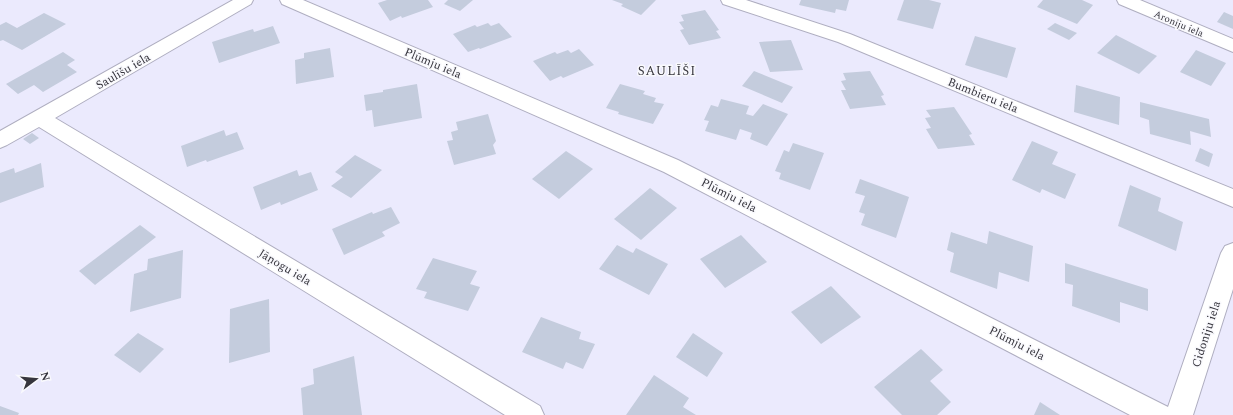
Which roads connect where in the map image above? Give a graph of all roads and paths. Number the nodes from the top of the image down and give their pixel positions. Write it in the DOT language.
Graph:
graph roads {
  1 [pos="245,0"];
  2 [pos="288,0"];
  3 [pos="729,0"];
  4 [pos="1125,0"];
  5 [pos="1233,46"];
  6 [pos="40,118"];
  7 [pos="0,140"];
  8 [pos="1233,198"];
  9 [pos="1233,253"];
  10 [pos="530,415"];
  11 [pos="1158,415"];
  12 [pos="1179,415"];
  1 -- 6 [label="street, Saulīšu iela"];
  2 -- 11 [label="street, Plūmju iela"];
  3 -- 8 [label="street, Bumbieru iela"];
  4 -- 5 [label="street, Aroniju iela"];
  6 -- 7 [label="street, Saulīšu iela"];
  6 -- 10 [label="street, Jāņogu iela"];
  9 -- 12 [label="street, Cidoniju iela"];
}
